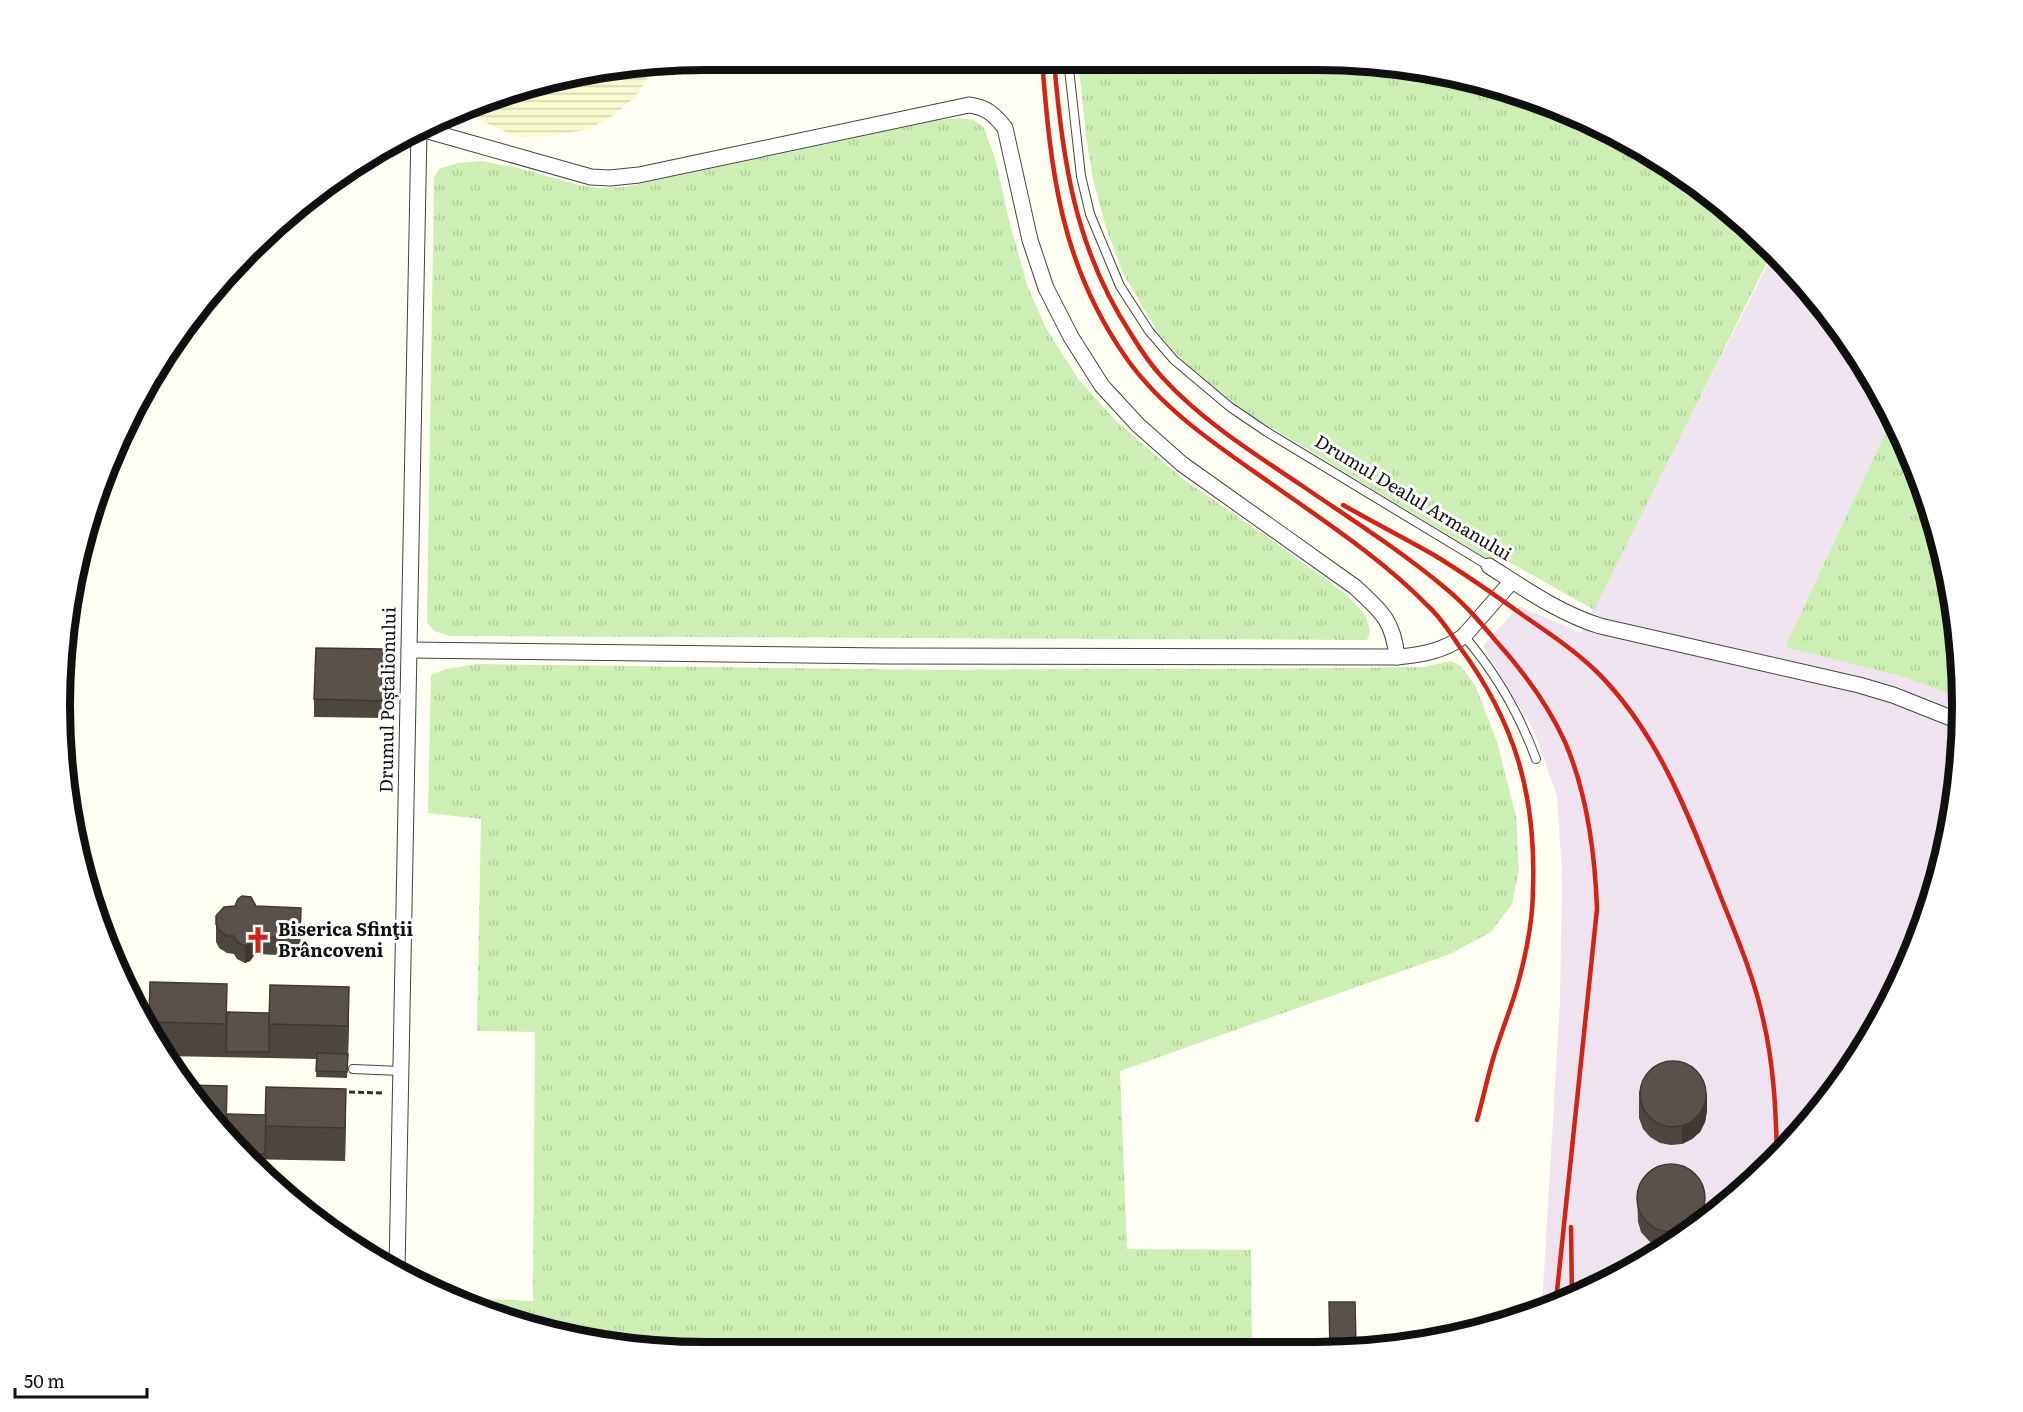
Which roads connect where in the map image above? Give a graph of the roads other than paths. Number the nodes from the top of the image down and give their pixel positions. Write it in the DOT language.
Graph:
graph roads {
  1 [pos="1069,70"];
  2 [pos="431,133"];
  3 [pos="420,139"];
  4 [pos="1489,566"];
  5 [pos="1512,581"];
  6 [pos="1464,636"];
  7 [pos="409,650"];
  8 [pos="1396,657"];
  9 [pos="1952,718"];
  10 [pos="1536,759"];
  11 [pos="353,1069"];
  12 [pos="401,1071"];
  13 [pos="397,1261"];
  1 -- 4 [label="lane, Drumul Dealul Armanului"];
  2 -- 8 [label="street"];
  3 -- 7 [label="street, Drumul Poștalionului"];
  4 -- 5 [label="street, Drumul Dealul Armanului"];
  5 -- 6 [label="street"];
  5 -- 9 [label="street, Drumul Dealul Armanului"];
  6 -- 8 [label="street"];
  6 -- 10 [label="lane"];
  7 -- 8 [label="street"];
  7 -- 12 [label="street, Drumul Poștalionului"];
  11 -- 12 [label="lane"];
  12 -- 13 [label="street, Drumul Poștalionului"];
}
